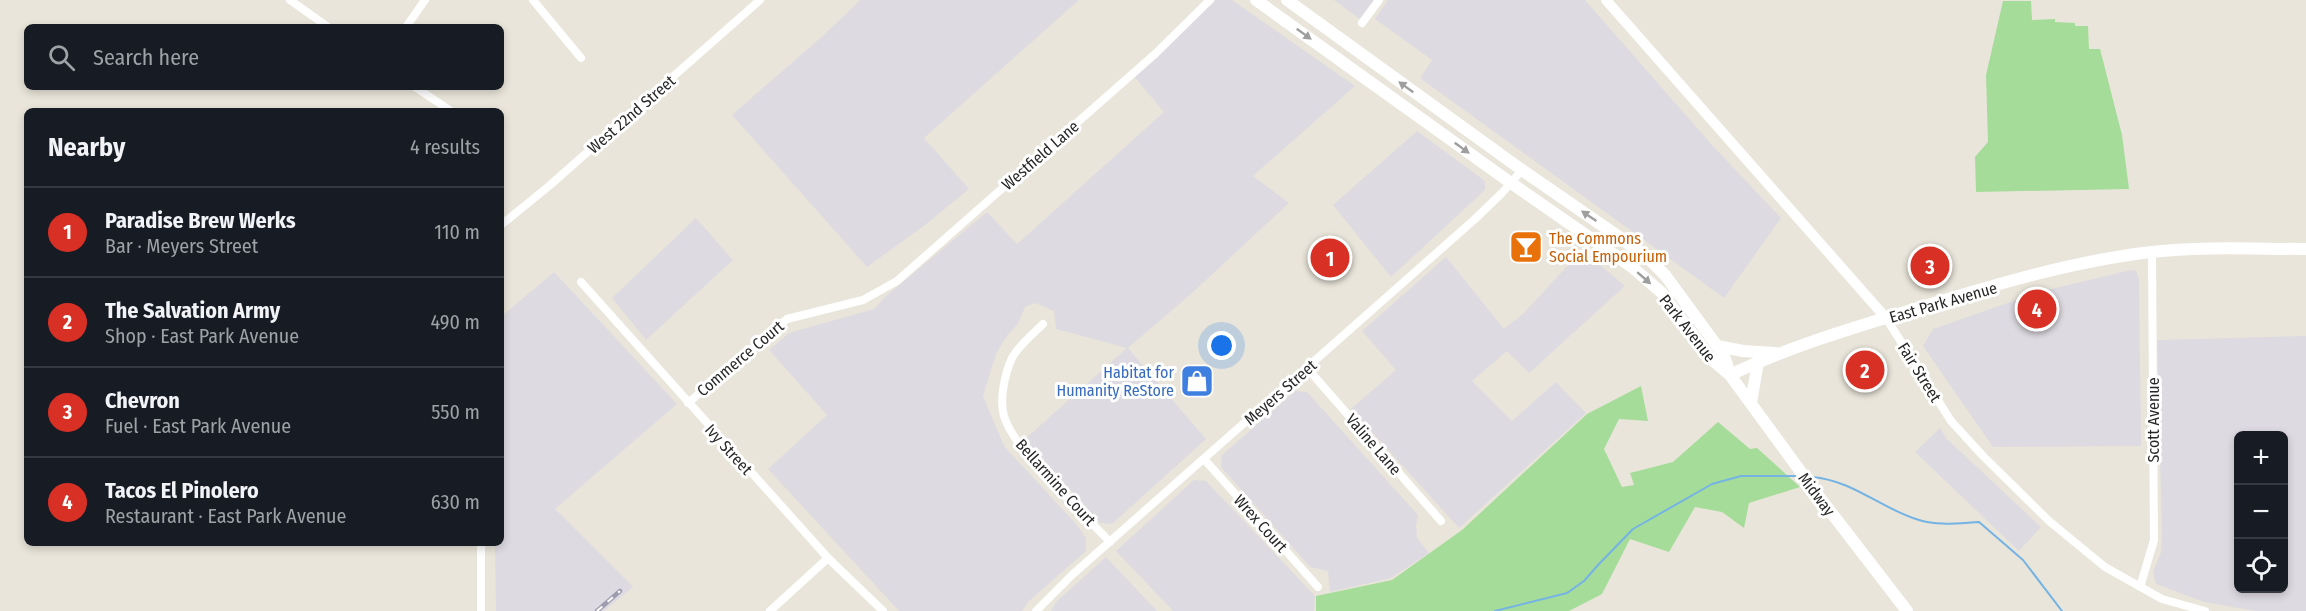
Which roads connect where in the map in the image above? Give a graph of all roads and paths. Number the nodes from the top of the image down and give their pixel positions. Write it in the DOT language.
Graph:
graph roads {
  1 [pos="290,0"];
  2 [pos="425,0"];
  3 [pos="534,0"];
  4 [pos="760,0"];
  5 [pos="1210,0"];
  6 [pos="1256,0"];
  7 [pos="1287,0"];
  8 [pos="1379,0"];
  9 [pos="1606,0"];
  10 [pos="1362,23"];
  11 [pos="324,24"];
  12 [pos="407,24"];
  13 [pos="580,58"];
  14 [pos="420,90"];
  15 [pos="446,108"];
  16 [pos="1522,170"];
  17 [pos="1511,183"];
  18 [pos="504,223"];
  19 [pos="2306,249"];
  20 [pos="2152,252"];
  21 [pos="581,282"];
  22 [pos="864,300"];
  23 [pos="1886,318"];
  24 [pos="1043,324"];
  25 [pos="1717,346"];
  26 [pos="1776,354"];
  27 [pos="1758,362"];
  28 [pos="1307,368"];
  29 [pos="1730,375"];
  30 [pos="688,403"];
  31 [pos="1751,403"];
  32 [pos="1204,459"];
  33 [pos="1441,521"];
  34 [pos="1110,542"];
  35 [pos="481,546"];
  36 [pos="828,558"];
  37 [pos="1318,587"];
  38 [pos="2140,587"];
  39 [pos="481,611"];
  40 [pos="770,611"];
  41 [pos="883,611"];
  42 [pos="1036,611"];
  43 [pos="1907,611"];
  44 [pos="2205,611"];
  1 -- 11 [label="street"];
  2 -- 12 [label="street"];
  3 -- 13 [label="street"];
  4 -- 18 [label="street, West 22nd Street"];
  5 -- 22 [label="street, Westfield Lane"];
  6 -- 17 [label="main road, Park Avenue, one-way"];
  16 -- 7 [label="main road, Park Avenue, one-way"];
  8 -- 10 [label="street"];
  9 -- 23 [label="street, Fair Street"];
  14 -- 15 [label="street"];
  16 -- 17 [label="street, Meyers Street"];
  25 -- 16 [label="main road, Park Avenue, one-way"];
  17 -- 28 [label="street, Meyers Street"];
  17 -- 29 [label="main road, Park Avenue, one-way"];
  19 -- 20 [label="main road, East Park Avenue"];
  20 -- 23 [label="main road, East Park Avenue"];
  20 -- 38 [label="street, Scott Avenue"];
  21 -- 30 [label="street, Ivy Street"];
  22 -- 30 [label="street, Commerce Court"];
  23 -- 26 [label="main road, East Park Avenue"];
  23 -- 38 [label="street, Fair Street"];
  24 -- 34 [label="street, Bellarmine Court"];
  25 -- 26 [label="main road"];
  25 -- 29 [label="main road, Park Avenue"];
  26 -- 27 [label="main road, East Park Avenue"];
  27 -- 29 [label="main road, East Park Avenue"];
  27 -- 31 [label="main road"];
  28 -- 32 [label="street, Meyers Street"];
  28 -- 33 [label="street, Valine Lane"];
  29 -- 31 [label="main road, Midway"];
  30 -- 36 [label="street, Ivy Street"];
  31 -- 43 [label="main road, Midway"];
  32 -- 34 [label="street, Meyers Street"];
  32 -- 37 [label="street, Wrex Court"];
  34 -- 42 [label="street, Meyers Street"];
  35 -- 39 [label="street"];
  36 -- 40 [label="street"];
  36 -- 41 [label="street, Ivy Street"];
  38 -- 44 [label="street, Fair Street"];
}
